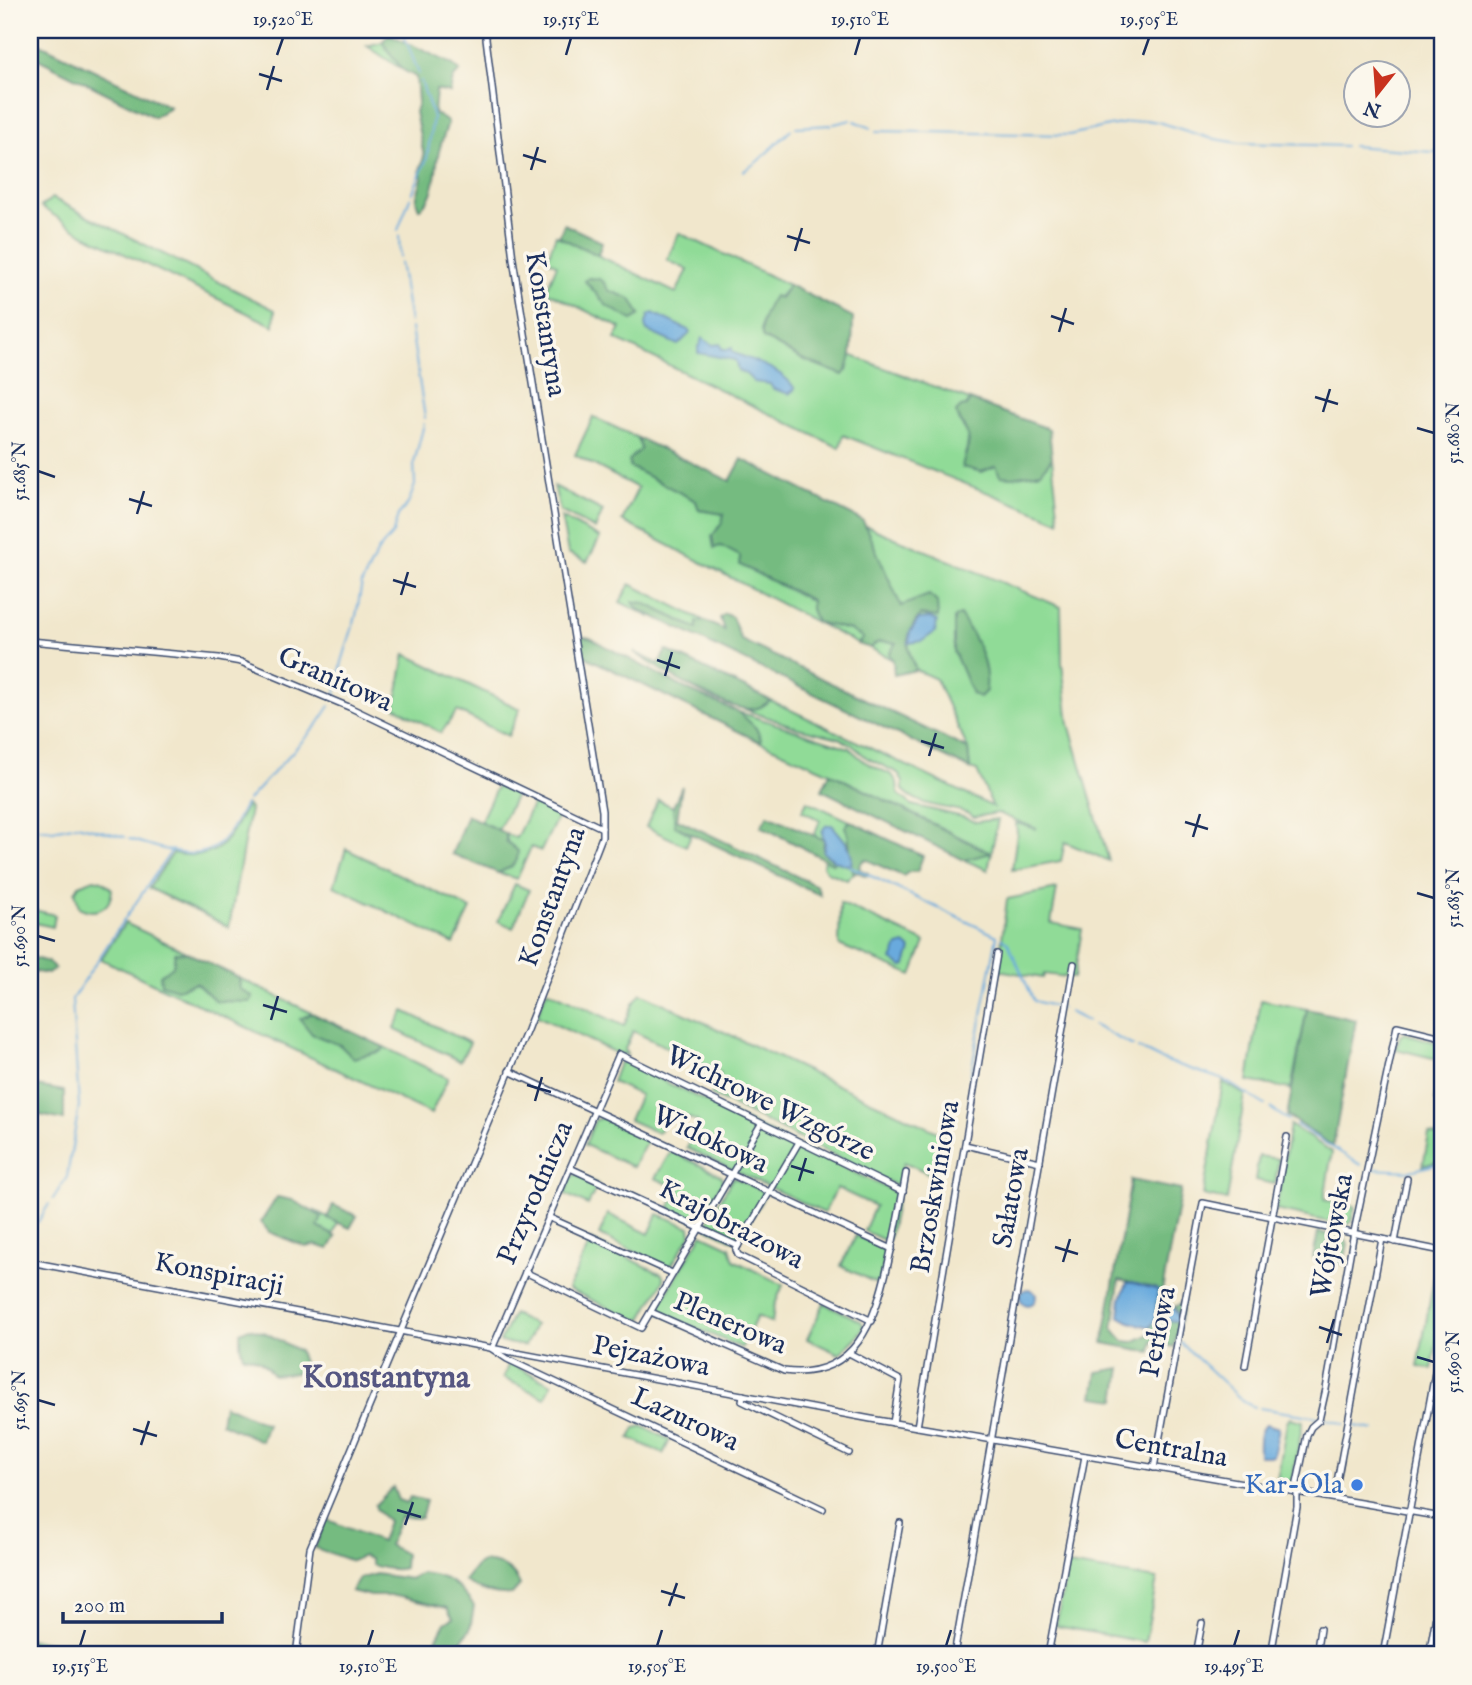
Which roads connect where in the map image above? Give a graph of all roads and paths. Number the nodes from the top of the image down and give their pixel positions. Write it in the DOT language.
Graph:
graph roads {
  1 [pos="485,30"];
  2 [pos="30,640"];
  3 [pos="603,828"];
  4 [pos="997,954"];
  5 [pos="1074,964"];
  6 [pos="1442,1037"];
  7 [pos="619,1055"];
  8 [pos="509,1071"];
  9 [pos="595,1110"];
  10 [pos="761,1124"];
  11 [pos="1287,1137"];
  12 [pos="799,1142"];
  13 [pos="965,1145"];
  14 [pos="1040,1162"];
  15 [pos="570,1168"];
  16 [pos="906,1173"];
  17 [pos="732,1174"];
  18 [pos="1407,1179"];
  19 [pos="769,1191"];
  20 [pos="903,1192"];
  21 [pos="548,1217"];
  22 [pos="1273,1217"];
  23 [pos="700,1228"];
  24 [pos="1354,1232"];
  25 [pos="1382,1239"];
  26 [pos="1395,1242"];
  27 [pos="738,1246"];
  28 [pos="892,1249"];
  29 [pos="1442,1251"];
  30 [pos="30,1262"];
  31 [pos="525,1272"];
  32 [pos="672,1273"];
  33 [pos="651,1312"];
  34 [pos="872,1321"];
  35 [pos="401,1330"];
  36 [pos="1442,1335"];
  37 [pos="492,1349"];
  38 [pos="849,1353"];
  39 [pos="1245,1366"];
  40 [pos="743,1395"];
  41 [pos="893,1423"];
  42 [pos="917,1427"];
  43 [pos="992,1439"];
  44 [pos="849,1453"];
  45 [pos="1084,1455"];
  46 [pos="1154,1468"];
  47 [pos="1296,1492"];
  48 [pos="1334,1498"];
  49 [pos="823,1509"];
  50 [pos="1409,1511"];
  51 [pos="1442,1517"];
  52 [pos="900,1522"];
  53 [pos="1442,1583"];
  54 [pos="1202,1623"];
  55 [pos="1320,1629"];
  56 [pos="296,1655"];
  57 [pos="877,1655"];
  58 [pos="954,1655"];
  59 [pos="1048,1655"];
  60 [pos="1196,1655"];
  61 [pos="1270,1655"];
  62 [pos="1316,1655"];
  63 [pos="1383,1655"];
  64 [pos="1429,1655"];
  1 -- 3 [label="street, Konstantyna"];
  2 -- 3 [label="street, Granitowa"];
  3 -- 8 [label="street, Konstantyna"];
  4 -- 13 [label="street, Brzoskwiniowa"];
  5 -- 14 [label="street, Sałatowa"];
  6 -- 24 [label="street, Wójtowska"];
  7 -- 9 [label="street, Przyrodnicza"];
  7 -- 10 [label="street, Wichrowe Wzgórze"];
  8 -- 9 [label="street, Widokowa"];
  8 -- 35 [label="street, Konstantyna"];
  9 -- 15 [label="street, Przyrodnicza"];
  9 -- 17 [label="street, Widokowa"];
  10 -- 12 [label="street, Wichrowe Wzgórze"];
  10 -- 17 [label="street"];
  11 -- 22 [label="street"];
  12 -- 19 [label="street"];
  12 -- 20 [label="street, Wichrowe Wzgórze"];
  13 -- 14 [label="street"];
  13 -- 42 [label="street, Brzoskwiniowa"];
  14 -- 43 [label="street, Sałatowa"];
  15 -- 21 [label="street, Przyrodnicza"];
  15 -- 23 [label="street, Krajobrazowa"];
  16 -- 20 [label="street, Plenerowa"];
  17 -- 19 [label="street, Widokowa"];
  17 -- 23 [label="street"];
  18 -- 26 [label="street"];
  19 -- 27 [label="street"];
  19 -- 28 [label="street, Widokowa"];
  20 -- 28 [label="street, Plenerowa"];
  21 -- 31 [label="street, Przyrodnicza"];
  21 -- 32 [label="street"];
  22 -- 24 [label="street"];
  22 -- 39 [label="street"];
  22 -- 46 [label="street, Perłowa"];
  23 -- 27 [label="street, Krajobrazowa"];
  23 -- 32 [label="street"];
  24 -- 25 [label="street"];
  24 -- 47 [label="street, Wójtowska"];
  25 -- 26 [label="street"];
  25 -- 48 [label="street"];
  26 -- 29 [label="street"];
  27 -- 34 [label="street, Krajobrazowa"];
  28 -- 34 [label="street, Plenerowa"];
  30 -- 35 [label="street, Konspiracji"];
  31 -- 33 [label="street"];
  31 -- 37 [label="street, Przyrodnicza"];
  32 -- 33 [label="street"];
  33 -- 38 [label="street, Plenerowa"];
  34 -- 38 [label="street, Plenerowa"];
  35 -- 37 [label="street, Pejzażowa"];
  35 -- 56 [label="street, Konstantyna"];
  36 -- 50 [label="street"];
  37 -- 40 [label="street, Pejzażowa"];
  37 -- 49 [label="street, Lazurowa"];
  38 -- 41 [label="street"];
  40 -- 41 [label="street, Pejzażowa"];
  40 -- 44 [label="street"];
  41 -- 42 [label="street, Centralna"];
  42 -- 43 [label="street, Centralna"];
  43 -- 45 [label="street, Centralna"];
  43 -- 58 [label="street, Sałatowa"];
  45 -- 46 [label="street, Centralna"];
  45 -- 59 [label="street"];
  46 -- 47 [label="street, Centralna"];
  47 -- 48 [label="street, Centralna"];
  47 -- 61 [label="street, Wójtowska"];
  48 -- 50 [label="street, Centralna"];
  50 -- 51 [label="street, Centralna"];
  50 -- 63 [label="street"];
  52 -- 57 [label="street"];
  53 -- 64 [label="street"];
  54 -- 60 [label="street"];
  55 -- 62 [label="street"];
}
